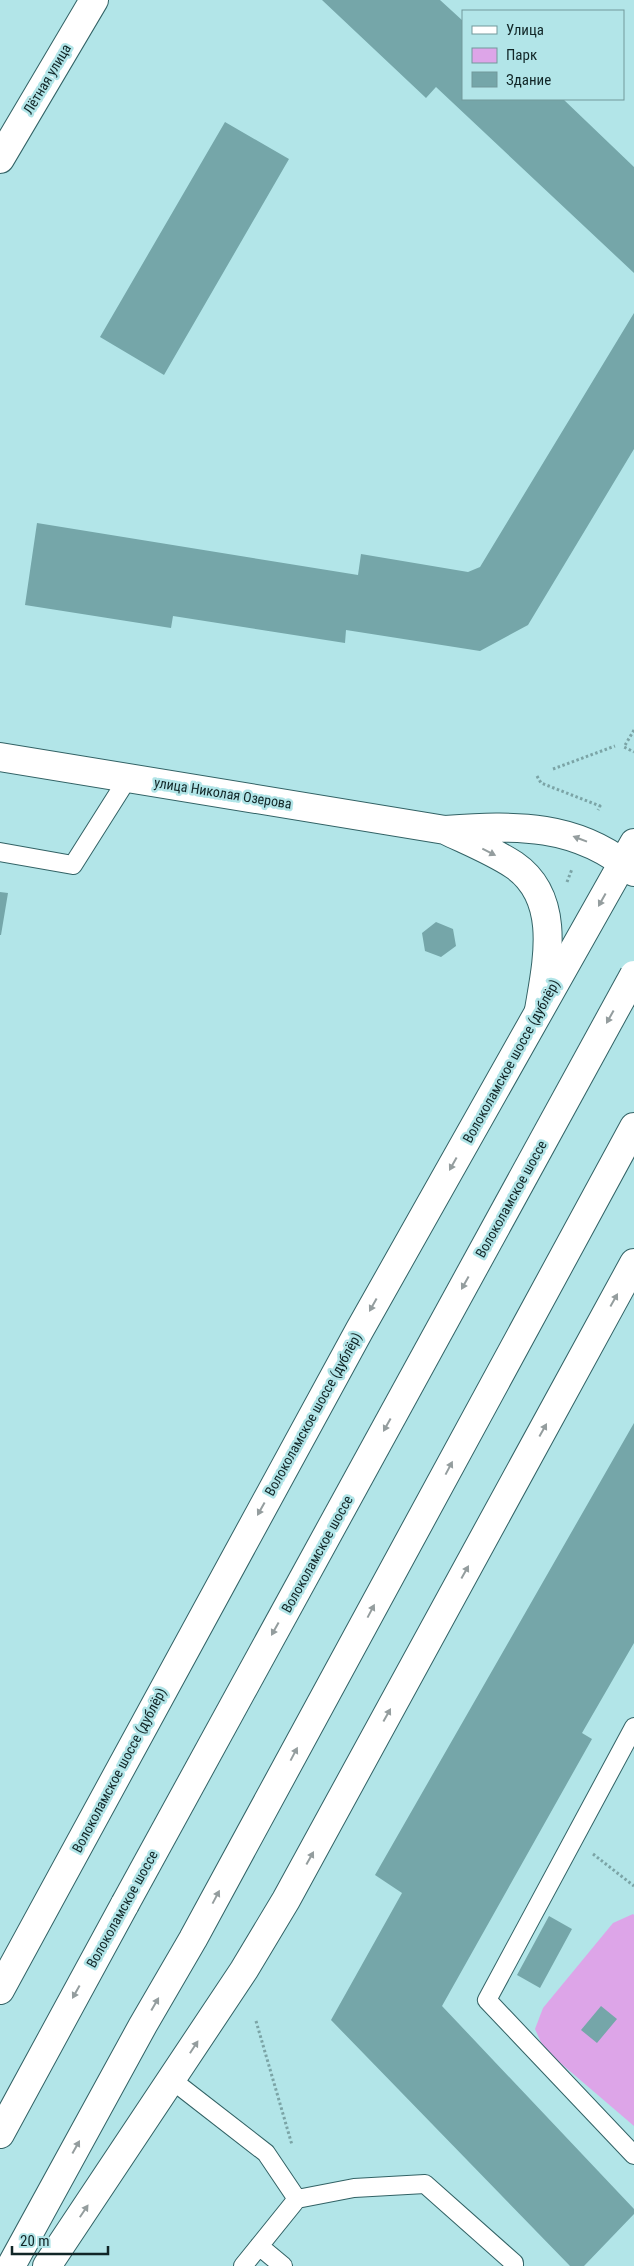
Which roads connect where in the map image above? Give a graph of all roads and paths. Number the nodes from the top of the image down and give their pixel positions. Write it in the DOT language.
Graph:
graph roads {
  1 [pos="94,0"];
  2 [pos="0,159"];
  3 [pos="634,730"];
  4 [pos="615,746"];
  5 [pos="634,752"];
  6 [pos="0,757"];
  7 [pos="553,769"];
  8 [pos="537,776"];
  9 [pos="128,778"];
  10 [pos="598,810"];
  11 [pos="445,830"];
  12 [pos="0,852"];
  13 [pos="630,859"];
  14 [pos="573,868"];
  15 [pos="566,885"];
  16 [pos="634,975"];
  17 [pos="539,1012"];
  18 [pos="634,1127"];
  19 [pos="634,1263"];
  20 [pos="634,1727"];
  21 [pos="574,1839"];
  22 [pos="634,1886"];
  23 [pos="0,1990"];
  24 [pos="256,2021"];
  25 [pos="172,2080"];
  26 [pos="0,2134"];
  27 [pos="292,2148"];
  28 [pos="634,2155"];
  29 [pos="297,2199"];
  30 [pos="259,2246"];
  31 [pos="11,2266"];
  32 [pos="47,2266"];
  33 [pos="243,2266"];
  34 [pos="283,2266"];
  35 [pos="514,2266"];
  1 -- 2 [label="street, Лётная улица"];
  3 -- 5 [label="path"];
  4 -- 7 [label="path"];
  6 -- 9 [label="street, улица Николая Озерова"];
  8 -- 10 [label="path"];
  9 -- 11 [label="street, улица Николая Озерова"];
  9 -- 12 [label="lane"];
  13 -- 11 [label="street, улица Николая Озерова, one-way"];
  11 -- 17 [label="street, улица Николая Озерова, one-way"];
  13 -- 17 [label="street, Волоколамское шоссе (дублёр), one-way"];
  14 -- 15 [label="path"];
  16 -- 26 [label="street, Волоколамское шоссе, one-way, bridge"];
  17 -- 23 [label="street, Волоколамское шоссе (дублёр), one-way"];
  31 -- 18 [label="street, one-way"];
  25 -- 19 [label="street, one-way"];
  20 -- 21 [label="lane"];
  21 -- 22 [label="path"];
  21 -- 28 [label="lane"];
  24 -- 27 [label="path"];
  25 -- 29 [label="lane"];
  32 -- 25 [label="street, one-way"];
  29 -- 30 [label="lane"];
  29 -- 35 [label="lane"];
  30 -- 33 [label="lane"];
  30 -- 34 [label="lane"];
}
